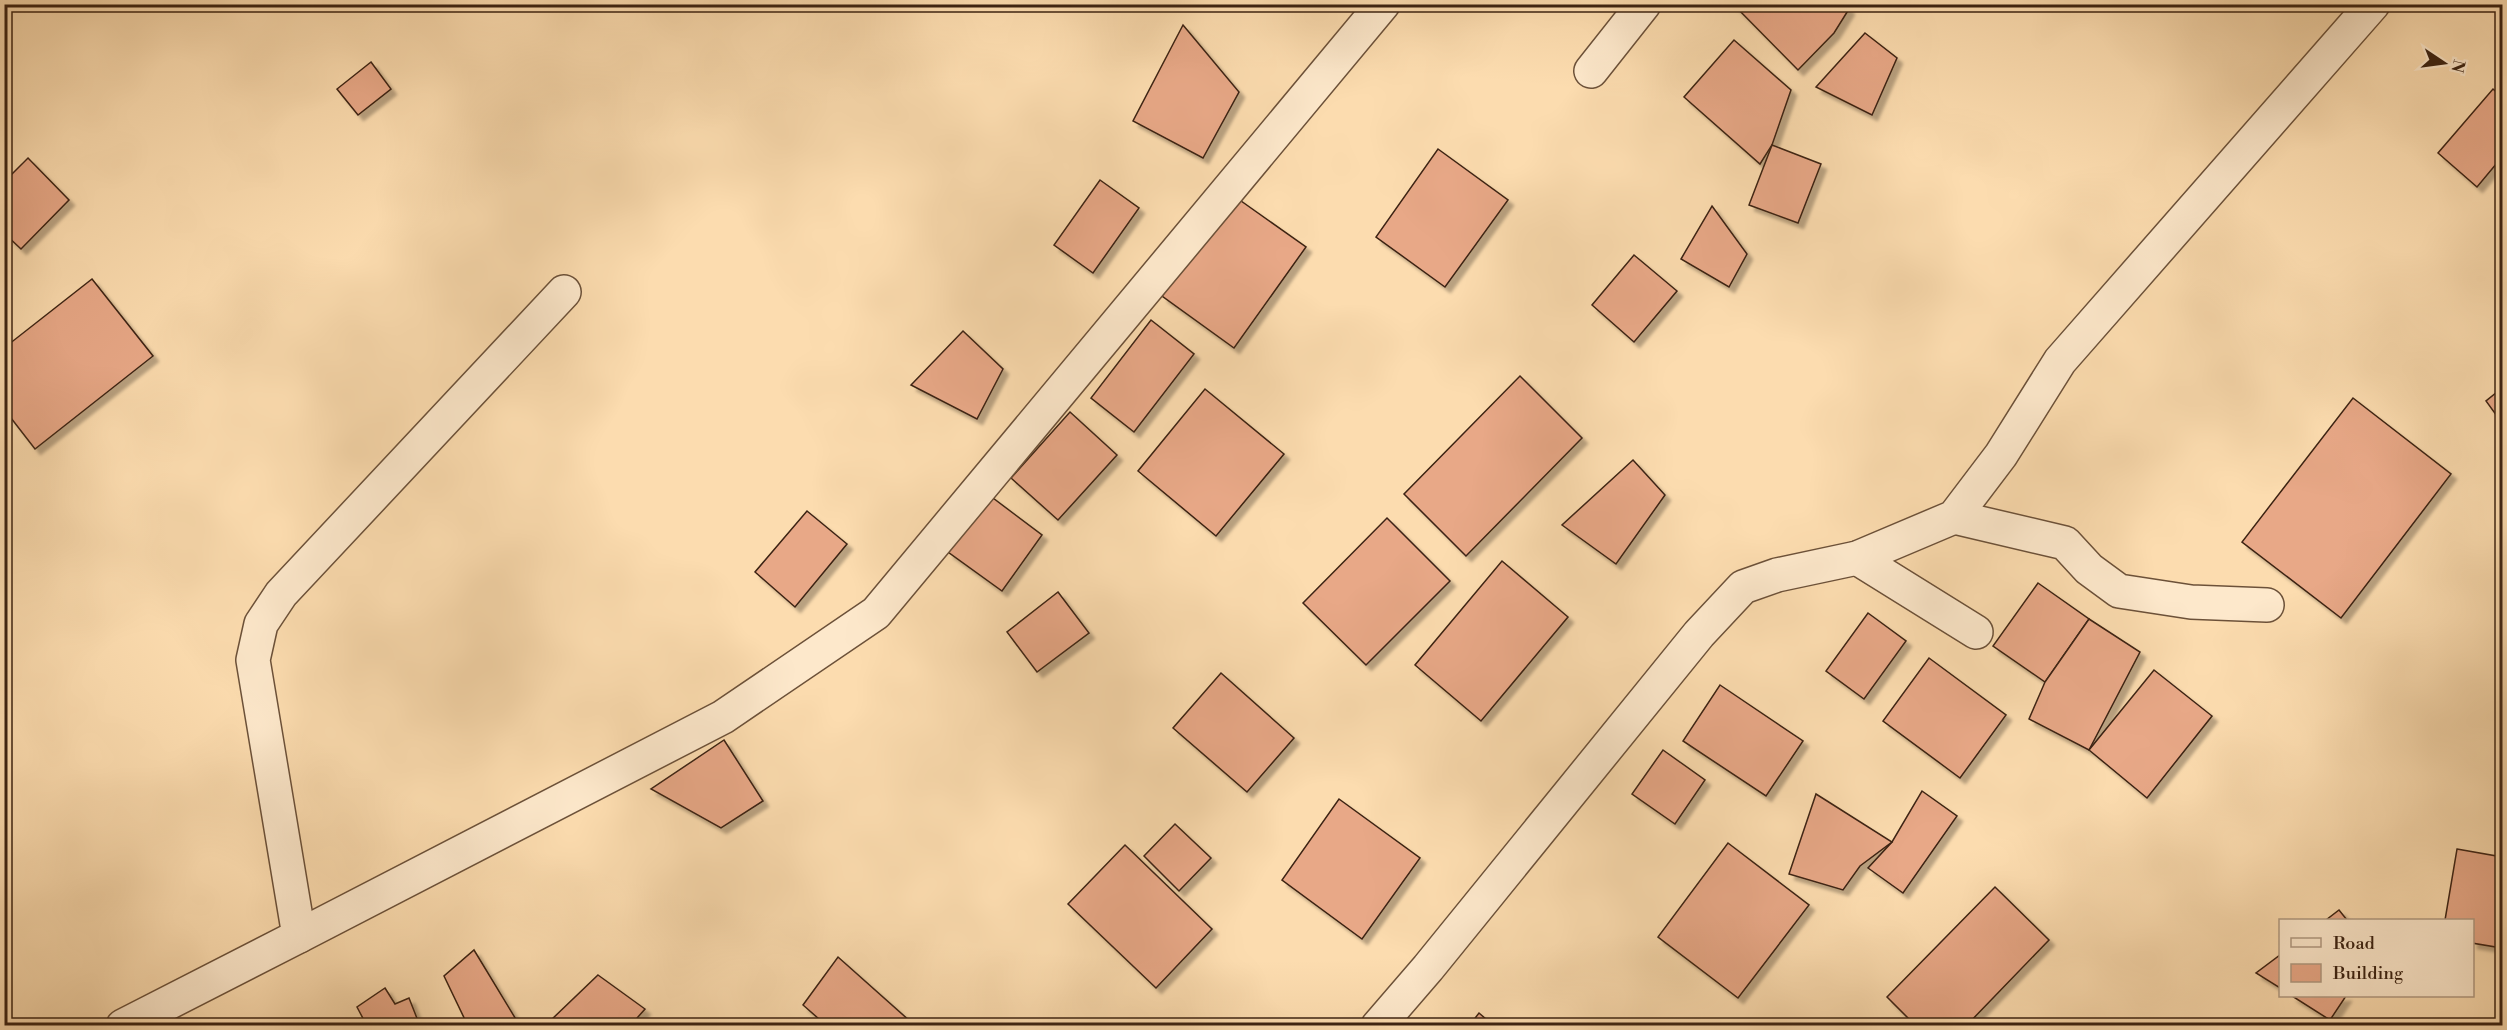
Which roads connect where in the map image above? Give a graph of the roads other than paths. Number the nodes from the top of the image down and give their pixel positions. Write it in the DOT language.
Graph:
graph roads {
  1 [pos="1383,4"];
  2 [pos="1644,4"];
  3 [pos="2373,4"];
  4 [pos="1591,71"];
  5 [pos="564,292"];
  6 [pos="1954,517"];
  7 [pos="1857,558"];
  8 [pos="2267,605"];
  9 [pos="1976,632"];
  10 [pos="299,936"];
  11 [pos="123,1026"];
  12 [pos="1378,1026"];
  1 -- 10 [label="street"];
  2 -- 4 [label="street"];
  3 -- 6 [label="street"];
  5 -- 10 [label="street"];
  6 -- 7 [label="street"];
  6 -- 8 [label="street"];
  7 -- 9 [label="street"];
  7 -- 12 [label="street"];
  10 -- 11 [label="street"];
}
